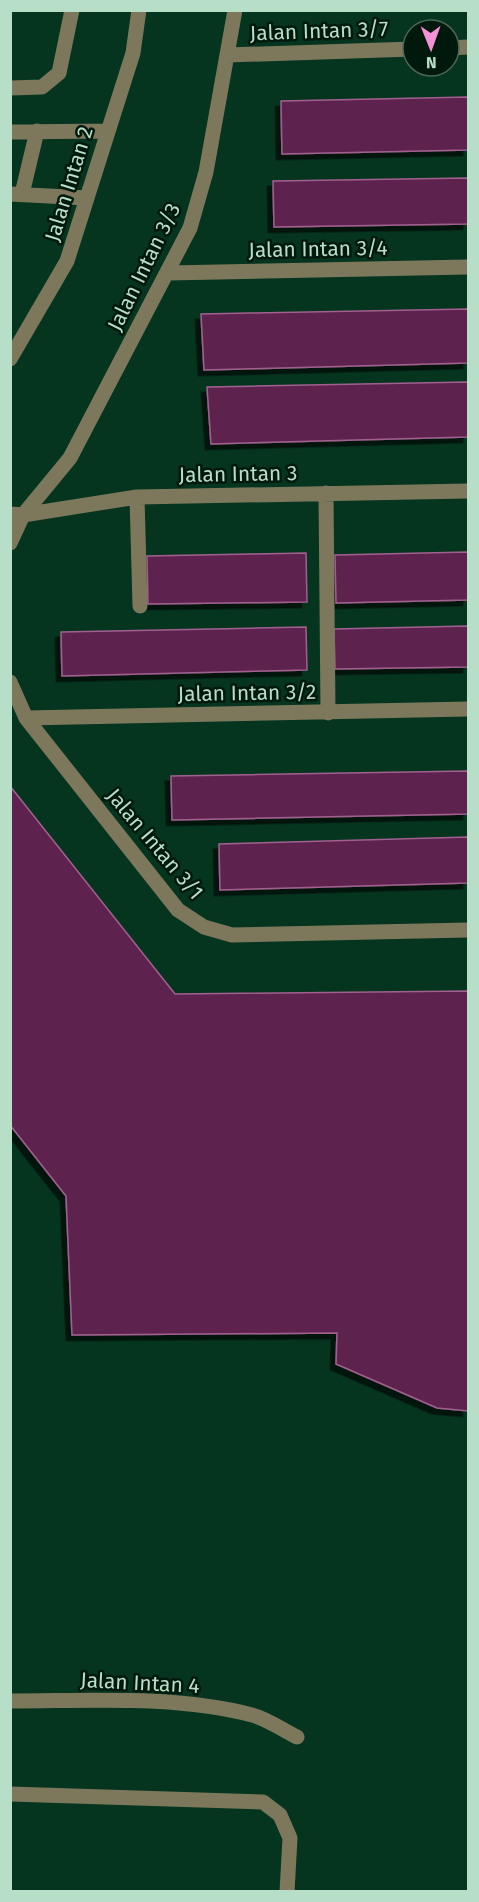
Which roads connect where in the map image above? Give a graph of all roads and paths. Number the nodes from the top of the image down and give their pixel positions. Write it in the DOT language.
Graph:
graph roads {
  1 [pos="72,10"];
  2 [pos="139,10"];
  3 [pos="235,10"];
  4 [pos="401,49"];
  5 [pos="226,55"];
  6 [pos="10,88"];
  7 [pos="108,130"];
  8 [pos="37,131"];
  9 [pos="10,132"];
  10 [pos="16,194"];
  11 [pos="87,198"];
  12 [pos="468,267"];
  13 [pos="168,273"];
  14 [pos="10,360"];
  15 [pos="468,491"];
  16 [pos="326,493"];
  17 [pos="137,498"];
  18 [pos="17,514"];
  19 [pos="10,543"];
  20 [pos="140,606"];
  21 [pos="10,681"];
  22 [pos="468,709"];
  23 [pos="328,713"];
  24 [pos="26,718"];
  25 [pos="468,930"];
  26 [pos="10,1701"];
  27 [pos="297,1737"];
  28 [pos="10,1794"];
  29 [pos="287,1892"];
  1 -- 6 [label="street"];
  2 -- 7 [label="street, Jalan Intan 2"];
  3 -- 5 [label="street, Jalan Intan 3/3"];
  4 -- 5 [label="street, Jalan Intan 3/7"];
  5 -- 13 [label="street, Jalan Intan 3/3"];
  7 -- 8 [label="street"];
  7 -- 11 [label="street, Jalan Intan 2"];
  8 -- 9 [label="street"];
  8 -- 10 [label="street"];
  10 -- 11 [label="street"];
  11 -- 14 [label="street, Jalan Intan 2"];
  12 -- 13 [label="street, Jalan Intan 3/4"];
  13 -- 18 [label="street, Jalan Intan 3/3"];
  15 -- 16 [label="street, Jalan Intan 3"];
  16 -- 17 [label="street, Jalan Intan 3"];
  16 -- 23 [label="street"];
  17 -- 18 [label="street, Jalan Intan 3"];
  17 -- 20 [label="street"];
  18 -- 19 [label="street"];
  21 -- 24 [label="street, Jalan Intan 3/1"];
  22 -- 23 [label="street, Jalan Intan 3/2"];
  23 -- 24 [label="street, Jalan Intan 3/2"];
  24 -- 25 [label="street, Jalan Intan 3/1"];
  26 -- 27 [label="street, Jalan Intan 4"];
  28 -- 29 [label="street"];
}
